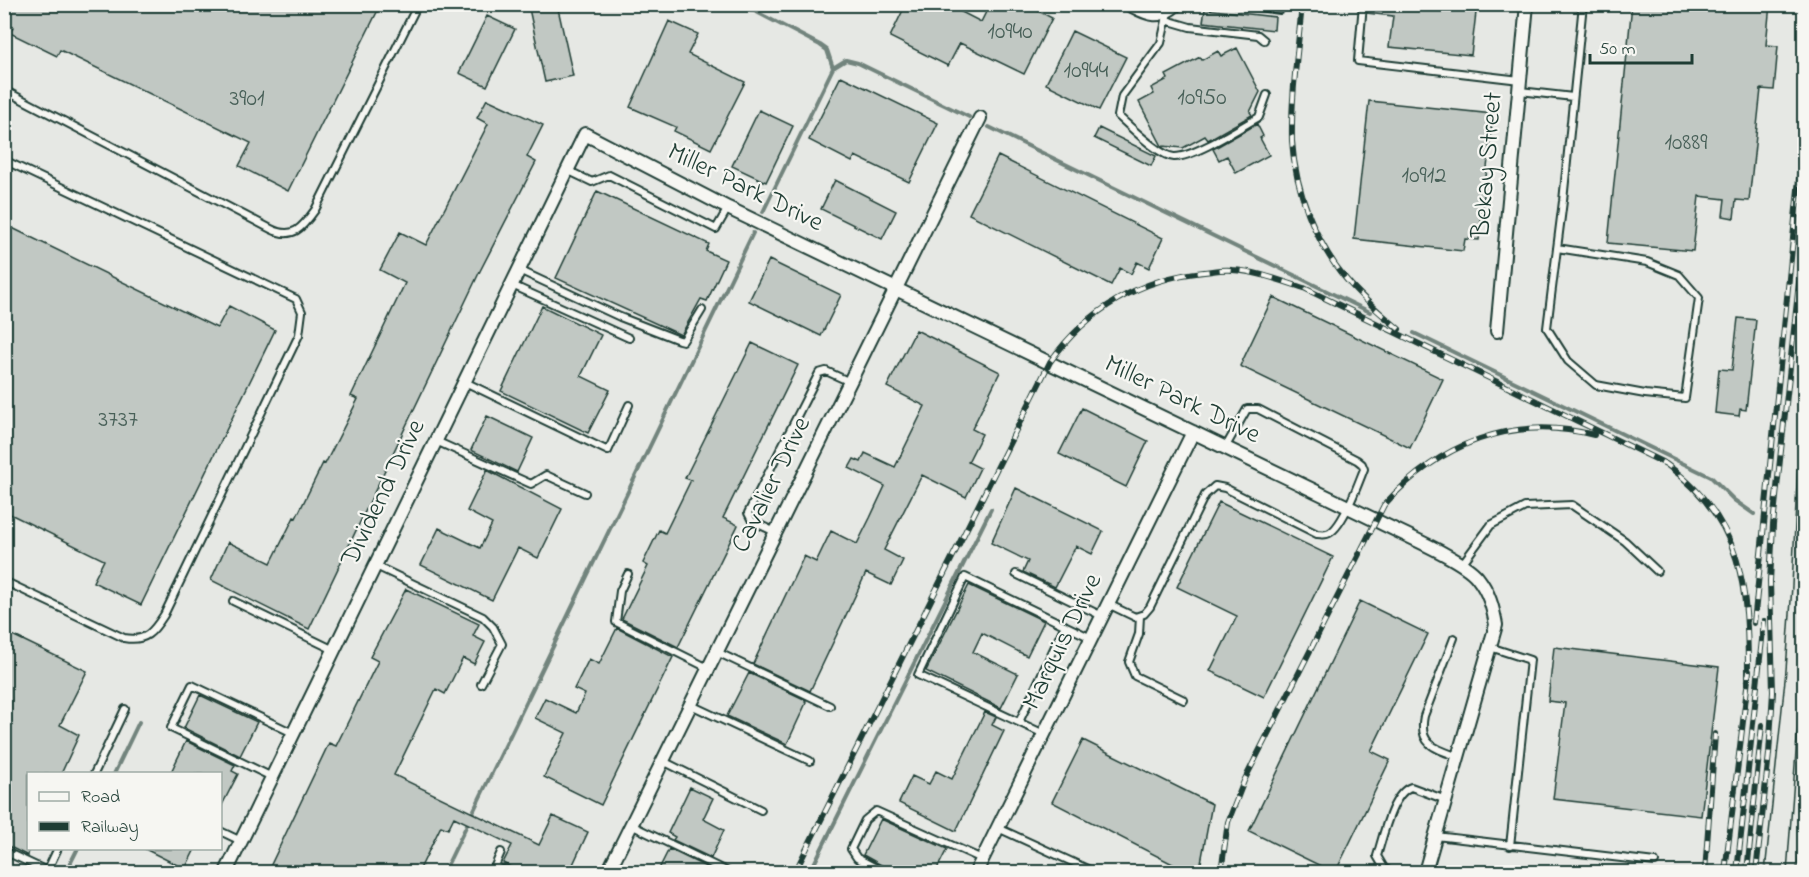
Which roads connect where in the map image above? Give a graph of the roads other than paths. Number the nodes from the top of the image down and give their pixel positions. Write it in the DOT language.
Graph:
graph roads {
  1 [pos="418,4"];
  2 [pos="1128,4"];
  3 [pos="1237,4"];
  4 [pos="1281,4"];
  5 [pos="1363,4"];
  6 [pos="1527,4"];
  7 [pos="1583,4"];
  8 [pos="1170,12"];
  9 [pos="1264,40"];
  10 [pos="1520,86"];
  11 [pos="4,90"];
  12 [pos="1267,95"];
  13 [pos="1573,97"];
  14 [pos="980,118"];
  15 [pos="585,134"];
  16 [pos="4,160"];
  17 [pos="567,170"];
  18 [pos="728,208"];
  19 [pos="1557,248"];
  20 [pos="519,270"];
  21 [pos="512,284"];
  22 [pos="896,288"];
  23 [pos="702,310"];
  24 [pos="1497,331"];
  25 [pos="629,338"];
  26 [pos="465,381"];
  27 [pos="850,382"];
  28 [pos="629,405"];
  29 [pos="1193,432"];
  30 [pos="436,440"];
  31 [pos="1225,448"];
  32 [pos="585,493"];
  33 [pos="1348,507"];
  34 [pos="776,532"];
  35 [pos="1462,565"];
  36 [pos="375,566"];
  37 [pos="1657,571"];
  38 [pos="628,574"];
  39 [pos="1016,574"];
  40 [pos="4,581"];
  41 [pos="233,601"];
  42 [pos="1105,610"];
  43 [pos="1140,616"];
  44 [pos="1065,625"];
  45 [pos="1091,638"];
  46 [pos="1454,638"];
  47 [pos="1490,647"];
  48 [pos="334,650"];
  49 [pos="717,652"];
  50 [pos="709,668"];
  51 [pos="481,684"];
  52 [pos="1184,700"];
  53 [pos="691,705"];
  54 [pos="830,706"];
  55 [pos="125,709"];
  56 [pos="1018,722"];
  57 [pos="294,733"];
  58 [pos="1044,734"];
  59 [pos="1459,757"];
  60 [pos="663,761"];
  61 [pos="810,761"];
  62 [pos="95,772"];
  63 [pos="272,777"];
  64 [pos="1447,801"];
  65 [pos="761,810"];
  66 [pos="632,825"];
  67 [pos="998,827"];
  68 [pos="222,832"];
  69 [pos="1436,836"];
  70 [pos="242,841"];
  71 [pos="1510,846"];
  72 [pos="57,850"];
  73 [pos="4,851"];
  74 [pos="501,852"];
  75 [pos="982,859"];
  76 [pos="1655,862"];
  77 [pos="226,873"];
  78 [pos="507,873"];
  79 [pos="608,873"];
  80 [pos="728,873"];
  81 [pos="883,873"];
  82 [pos="976,873"];
  83 [pos="1094,873"];
  84 [pos="1391,873"];
  85 [pos="1425,873"];
  1 -- 11 [label="lane"];
  2 -- 8 [label="street"];
  3 -- 4 [label="lane"];
  5 -- 10 [label="lane"];
  6 -- 10 [label="street, Bekay Street"];
  7 -- 13 [label="lane"];
  8 -- 9 [label="lane"];
  8 -- 12 [label="lane"];
  10 -- 13 [label="lane"];
  10 -- 24 [label="street, Bekay Street"];
  13 -- 19 [label="lane"];
  14 -- 22 [label="street, Cavalier Drive"];
  15 -- 17 [label="street, Dividend Drive"];
  15 -- 18 [label="street, Miller Park Drive"];
  16 -- 40 [label="lane"];
  17 -- 18 [label="lane"];
  17 -- 20 [label="street, Dividend Drive"];
  18 -- 22 [label="street, Miller Park Drive"];
  19 -- 19 [label="lane"];
  20 -- 21 [label="street, Dividend Drive"];
  20 -- 23 [label="lane"];
  21 -- 25 [label="lane"];
  21 -- 26 [label="street, Dividend Drive"];
  22 -- 27 [label="street, Cavalier Drive"];
  22 -- 29 [label="street, Miller Park Drive"];
  26 -- 28 [label="lane"];
  26 -- 30 [label="street, Dividend Drive"];
  27 -- 34 [label="street, Cavalier Drive"];
  27 -- 34 [label="lane"];
  29 -- 31 [label="street, Miller Park Drive"];
  29 -- 42 [label="street, Marquis Drive"];
  30 -- 32 [label="lane"];
  30 -- 36 [label="street, Dividend Drive"];
  31 -- 33 [label="street, Miller Park Drive"];
  31 -- 33 [label="lane"];
  33 -- 35 [label="street, Miller Park Drive"];
  33 -- 43 [label="lane"];
  34 -- 49 [label="street, Cavalier Drive"];
  35 -- 37 [label="lane"];
  35 -- 47 [label="street, Miller Park Drive"];
  36 -- 48 [label="street, Dividend Drive"];
  36 -- 51 [label="lane"];
  38 -- 50 [label="lane"];
  39 -- 42 [label="lane"];
  41 -- 48 [label="lane"];
  42 -- 43 [label="lane"];
  42 -- 45 [label="street, Marquis Drive"];
  43 -- 52 [label="lane"];
  44 -- 45 [label="lane"];
  44 -- 56 [label="lane"];
  44 -- 56 [label="lane"];
  45 -- 58 [label="street, Marquis Drive"];
  46 -- 59 [label="lane"];
  47 -- 59 [label="street, Miller Park Drive"];
  47 -- 71 [label="lane"];
  48 -- 57 [label="street, Dividend Drive"];
  49 -- 50 [label="street, Cavalier Drive"];
  49 -- 54 [label="lane"];
  50 -- 53 [label="street, Cavalier Drive"];
  53 -- 60 [label="street, Cavalier Drive"];
  53 -- 61 [label="lane"];
  55 -- 62 [label="lane"];
  56 -- 58 [label="lane"];
  57 -- 63 [label="street, Dividend Drive"];
  57 -- 63 [label="lane"];
  58 -- 67 [label="street, Marquis Drive"];
  59 -- 64 [label="street, Miller Park Drive"];
  60 -- 65 [label="lane"];
  60 -- 66 [label="street, Cavalier Drive"];
  63 -- 70 [label="street, Dividend Drive"];
  64 -- 69 [label="street, Miller Park Drive"];
  64 -- 84 [label="lane"];
  66 -- 79 [label="street, Cavalier Drive"];
  66 -- 80 [label="lane"];
  67 -- 75 [label="street, Marquis Drive"];
  67 -- 83 [label="lane"];
  68 -- 70 [label="lane"];
  69 -- 71 [label="lane"];
  69 -- 85 [label="street, Miller Park Drive"];
  70 -- 77 [label="street, Dividend Drive"];
  71 -- 76 [label="lane"];
  72 -- 73 [label="lane"];
  74 -- 78 [label="lane"];
  75 -- 81 [label="lane"];
  75 -- 82 [label="street, Marquis Drive"];
}
